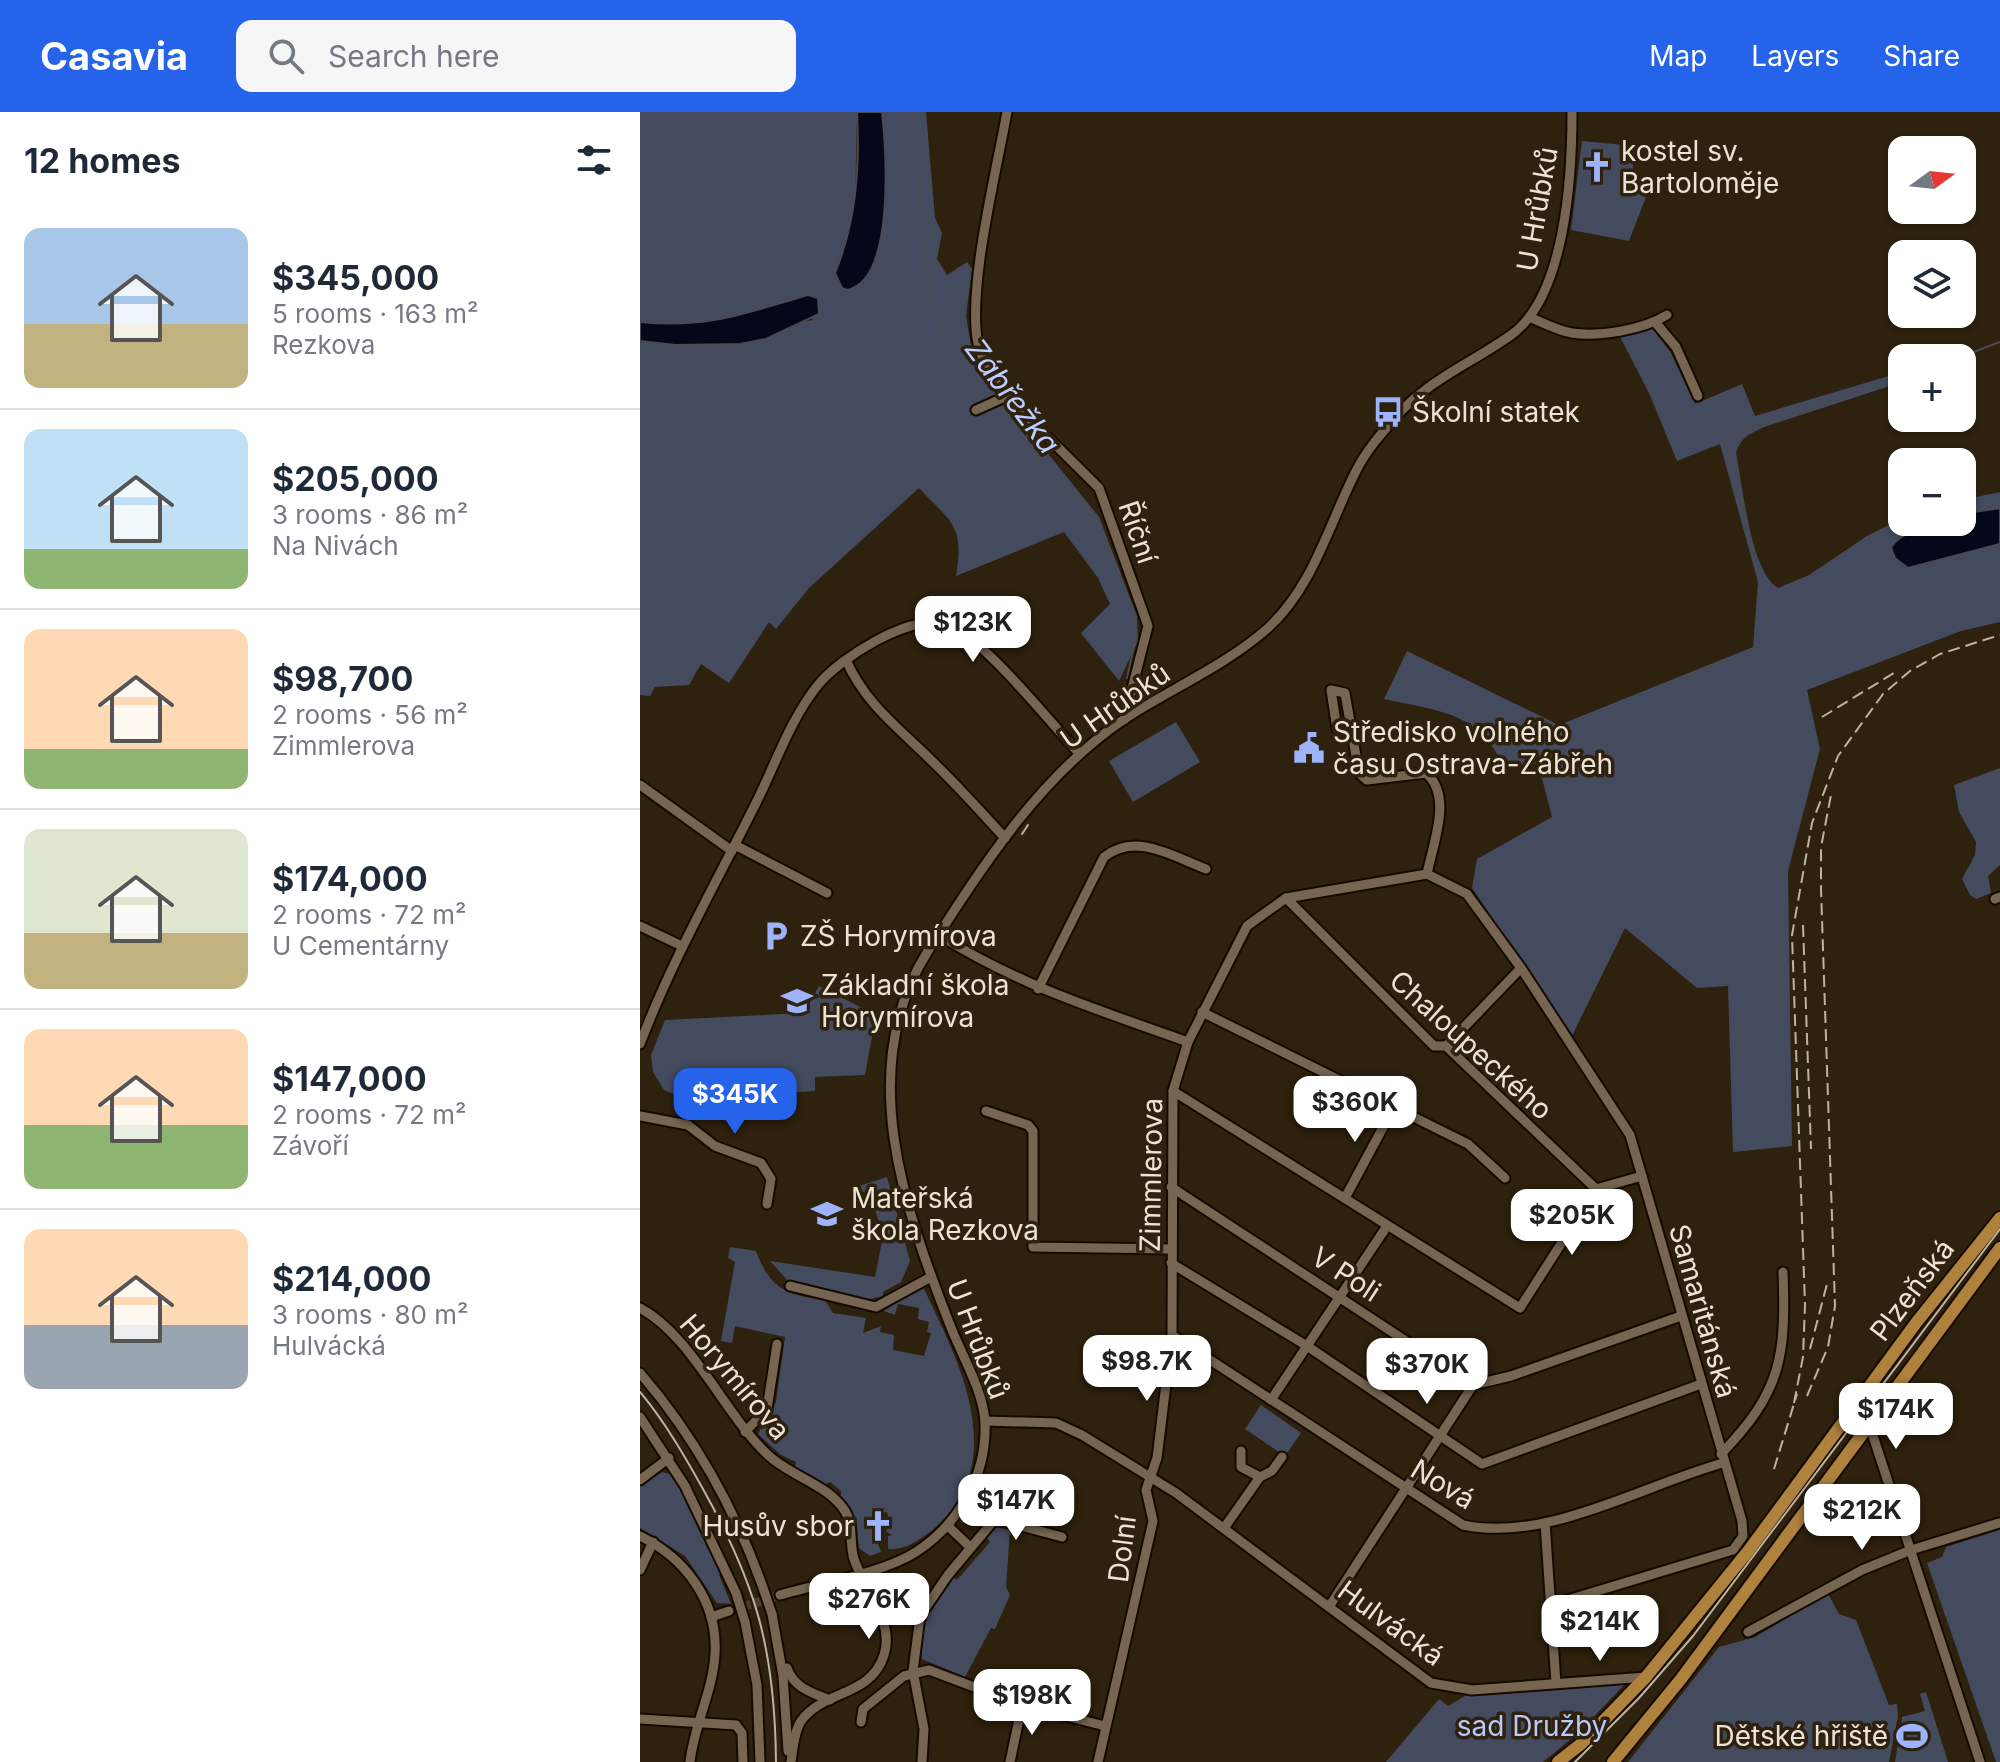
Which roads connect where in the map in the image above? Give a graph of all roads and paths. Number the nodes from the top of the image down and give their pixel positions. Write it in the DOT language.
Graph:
graph roads {
  1 [pos="1007,112"];
  2 [pos="1572,112"];
  3 [pos="1667,315"];
  4 [pos="1529,317"];
  5 [pos="1655,322"];
  6 [pos="1698,396"];
  7 [pos="1003,398"];
  8 [pos="976,410"];
  9 [pos="846,660"];
  10 [pos="1345,693"];
  11 [pos="1124,720"];
  12 [pos="1079,753"];
  13 [pos="640,785"];
  14 [pos="1005,838"];
  15 [pos="734,848"];
  16 [pos="1206,869"];
  17 [pos="1427,874"];
  18 [pos="827,893"];
  19 [pos="1286,898"];
  20 [pos="640,926"];
  21 [pos="939,935"];
  22 [pos="682,946"];
  23 [pos="1521,968"];
  24 [pos="1038,989"];
  25 [pos="1202,1012"];
  26 [pos="1188,1042"];
  27 [pos="640,1044"];
  28 [pos="1446,1046"];
  29 [pos="1173,1091"];
  30 [pos="1395,1105"];
  31 [pos="986,1111"];
  32 [pos="640,1116"];
  33 [pos="1642,1176"];
  34 [pos="1505,1178"];
  35 [pos="1171,1187"];
  36 [pos="1596,1189"];
  37 [pos="1345,1198"];
  38 [pos="767,1204"];
  39 [pos="2000,1218"];
  40 [pos="1387,1226"];
  41 [pos="2000,1248"];
  42 [pos="1171,1249"];
  43 [pos="1171,1263"];
  44 [pos="1783,1272"];
  45 [pos="931,1277"];
  46 [pos="790,1286"];
  47 [pos="1341,1297"];
  48 [pos="640,1308"];
  49 [pos="1681,1316"];
  50 [pos="1172,1335"];
  51 [pos="777,1344"];
  52 [pos="1307,1346"];
  53 [pos="640,1373"];
  54 [pos="1701,1384"];
  55 [pos="1473,1385"];
  56 [pos="1271,1400"];
  57 [pos="640,1417"];
  58 [pos="1873,1420"];
  59 [pos="985,1421"];
  60 [pos="745,1432"];
  61 [pos="1440,1435"];
  62 [pos="1241,1451"];
  63 [pos="1282,1457"];
  64 [pos="669,1458"];
  65 [pos="1722,1458"];
  66 [pos="1260,1477"];
  67 [pos="1148,1478"];
  68 [pos="640,1480"];
  69 [pos="1407,1490"];
  70 [pos="1545,1523"];
  71 [pos="1999,1523"];
  72 [pos="948,1526"];
  73 [pos="1224,1528"];
  74 [pos="640,1536"];
  75 [pos="1062,1537"];
  76 [pos="653,1542"];
  77 [pos="970,1547"];
  78 [pos="1911,1550"];
  79 [pos="640,1570"];
  80 [pos="859,1572"];
  81 [pos="780,1595"];
  82 [pos="1551,1605"];
  83 [pos="1329,1607"];
  84 [pos="729,1611"];
  85 [pos="711,1617"];
  86 [pos="1748,1632"];
  87 [pos="780,1648"];
  88 [pos="913,1671"];
  89 [pos="1646,1677"];
  90 [pos="1556,1683"];
  91 [pos="830,1700"];
  92 [pos="1022,1705"];
  93 [pos="640,1719"];
  94 [pos="696,1722"];
  95 [pos="861,1722"];
  96 [pos="1105,1726"];
  97 [pos="690,1762"];
  98 [pos="743,1762"];
  99 [pos="760,1762"];
  100 [pos="790,1762"];
  101 [pos="922,1762"];
  102 [pos="1010,1762"];
  103 [pos="1098,1762"];
  104 [pos="1558,1762"];
  105 [pos="1613,1762"];
  106 [pos="1980,1762"];
  1 -- 7 [label="street, Říční"];
  2 -- 4 [label="street, U Hrůbků"];
  3 -- 5 [label="street"];
  4 -- 5 [label="street"];
  4 -- 11 [label="street, U Hrůbků"];
  5 -- 6 [label="street"];
  7 -- 8 [label="street"];
  7 -- 11 [label="street, Říční"];
  9 -- 12 [label="street"];
  9 -- 14 [label="street"];
  9 -- 15 [label="street"];
  10 -- 17 [label="street"];
  11 -- 12 [label="street, U Hrůbků"];
  12 -- 14 [label="street, U Hrůbků"];
  13 -- 15 [label="street"];
  14 -- 21 [label="street, U Hrůbků"];
  15 -- 18 [label="street"];
  15 -- 22 [label="street"];
  16 -- 24 [label="street"];
  17 -- 19 [label="street, Zimmlerova"];
  17 -- 23 [label="street"];
  19 -- 25 [label="street, Zimmlerova"];
  19 -- 28 [label="street, Chaloupeckého"];
  20 -- 22 [label="street"];
  21 -- 24 [label="street"];
  21 -- 45 [label="street, U Hrůbků"];
  22 -- 27 [label="street"];
  23 -- 28 [label="street"];
  23 -- 33 [label="street, Samaritánská"];
  24 -- 26 [label="street"];
  25 -- 26 [label="street, Zimmlerova"];
  25 -- 30 [label="street"];
  26 -- 29 [label="street, Zimmlerova"];
  28 -- 36 [label="street, Chaloupeckého"];
  29 -- 35 [label="street, Zimmlerova"];
  29 -- 37 [label="street"];
  30 -- 34 [label="street"];
  30 -- 37 [label="street"];
  31 -- 42 [label="street"];
  32 -- 38 [label="street"];
  33 -- 36 [label="street"];
  33 -- 49 [label="street, Samaritánská"];
  35 -- 42 [label="street, Zimmlerova"];
  35 -- 47 [label="street, V Poli"];
  36 -- 40 [label="street"];
  37 -- 40 [label="street"];
  39 -- 89 [label="main road, Plzeňská"];
  40 -- 47 [label="street"];
  41 -- 58 [label="main road, Plzeňská"];
  42 -- 43 [label="street, Zimmlerova"];
  43 -- 50 [label="street, Zimmlerova"];
  43 -- 52 [label="street"];
  44 -- 65 [label="street"];
  45 -- 46 [label="street"];
  45 -- 59 [label="street, U Hrůbků"];
  47 -- 52 [label="street"];
  47 -- 55 [label="street, V Poli"];
  48 -- 60 [label="street, Horymírova"];
  49 -- 54 [label="street, Samaritánská"];
  49 -- 55 [label="street"];
  50 -- 56 [label="street, Nová"];
  50 -- 67 [label="street, Zimmlerova"];
  51 -- 60 [label="street"];
  52 -- 56 [label="street"];
  52 -- 61 [label="street"];
  53 -- 87 [label="street, bridge"];
  54 -- 61 [label="street"];
  54 -- 65 [label="street, Samaritánská"];
  55 -- 61 [label="street"];
  56 -- 69 [label="street, Nová"];
  57 -- 64 [label="street"];
  58 -- 78 [label="street"];
  58 -- 105 [label="main road, Plzeňská"];
  59 -- 67 [label="street, Dolní"];
  59 -- 72 [label="street"];
  60 -- 80 [label="street, Horymírova"];
  61 -- 69 [label="street"];
  62 -- 66 [label="street"];
  63 -- 66 [label="street"];
  64 -- 68 [label="street"];
  64 -- 99 [label="street, bridge"];
  65 -- 70 [label="street, Nová"];
  65 -- 82 [label="street, Samaritánská"];
  66 -- 73 [label="street"];
  67 -- 73 [label="street, Hulvácká"];
  67 -- 96 [label="street, Dolní"];
  69 -- 70 [label="street, Nová"];
  69 -- 83 [label="street"];
  70 -- 82 [label="street"];
  71 -- 78 [label="street"];
  72 -- 77 [label="street"];
  72 -- 80 [label="street"];
  73 -- 83 [label="street, Hulvácká"];
  74 -- 76 [label="street"];
  75 -- 77 [label="street"];
  76 -- 79 [label="street"];
  76 -- 85 [label="street"];
  77 -- 88 [label="street"];
  78 -- 86 [label="street"];
  78 -- 106 [label="street"];
  80 -- 81 [label="street"];
  80 -- 91 [label="street, Horymírova"];
  82 -- 90 [label="street"];
  83 -- 90 [label="street, Hulvácká"];
  84 -- 85 [label="street"];
  85 -- 94 [label="street"];
  87 -- 91 [label="street"];
  87 -- 100 [label="street"];
  88 -- 92 [label="street"];
  88 -- 95 [label="street"];
  88 -- 101 [label="street"];
  89 -- 90 [label="street, Hulvácká"];
  89 -- 104 [label="main road, Plzeňská"];
  91 -- 100 [label="street, Horymírova"];
  92 -- 96 [label="street"];
  92 -- 102 [label="street"];
  93 -- 94 [label="street"];
  94 -- 97 [label="street"];
  94 -- 98 [label="street"];
  96 -- 103 [label="street, Dolní"];
}
